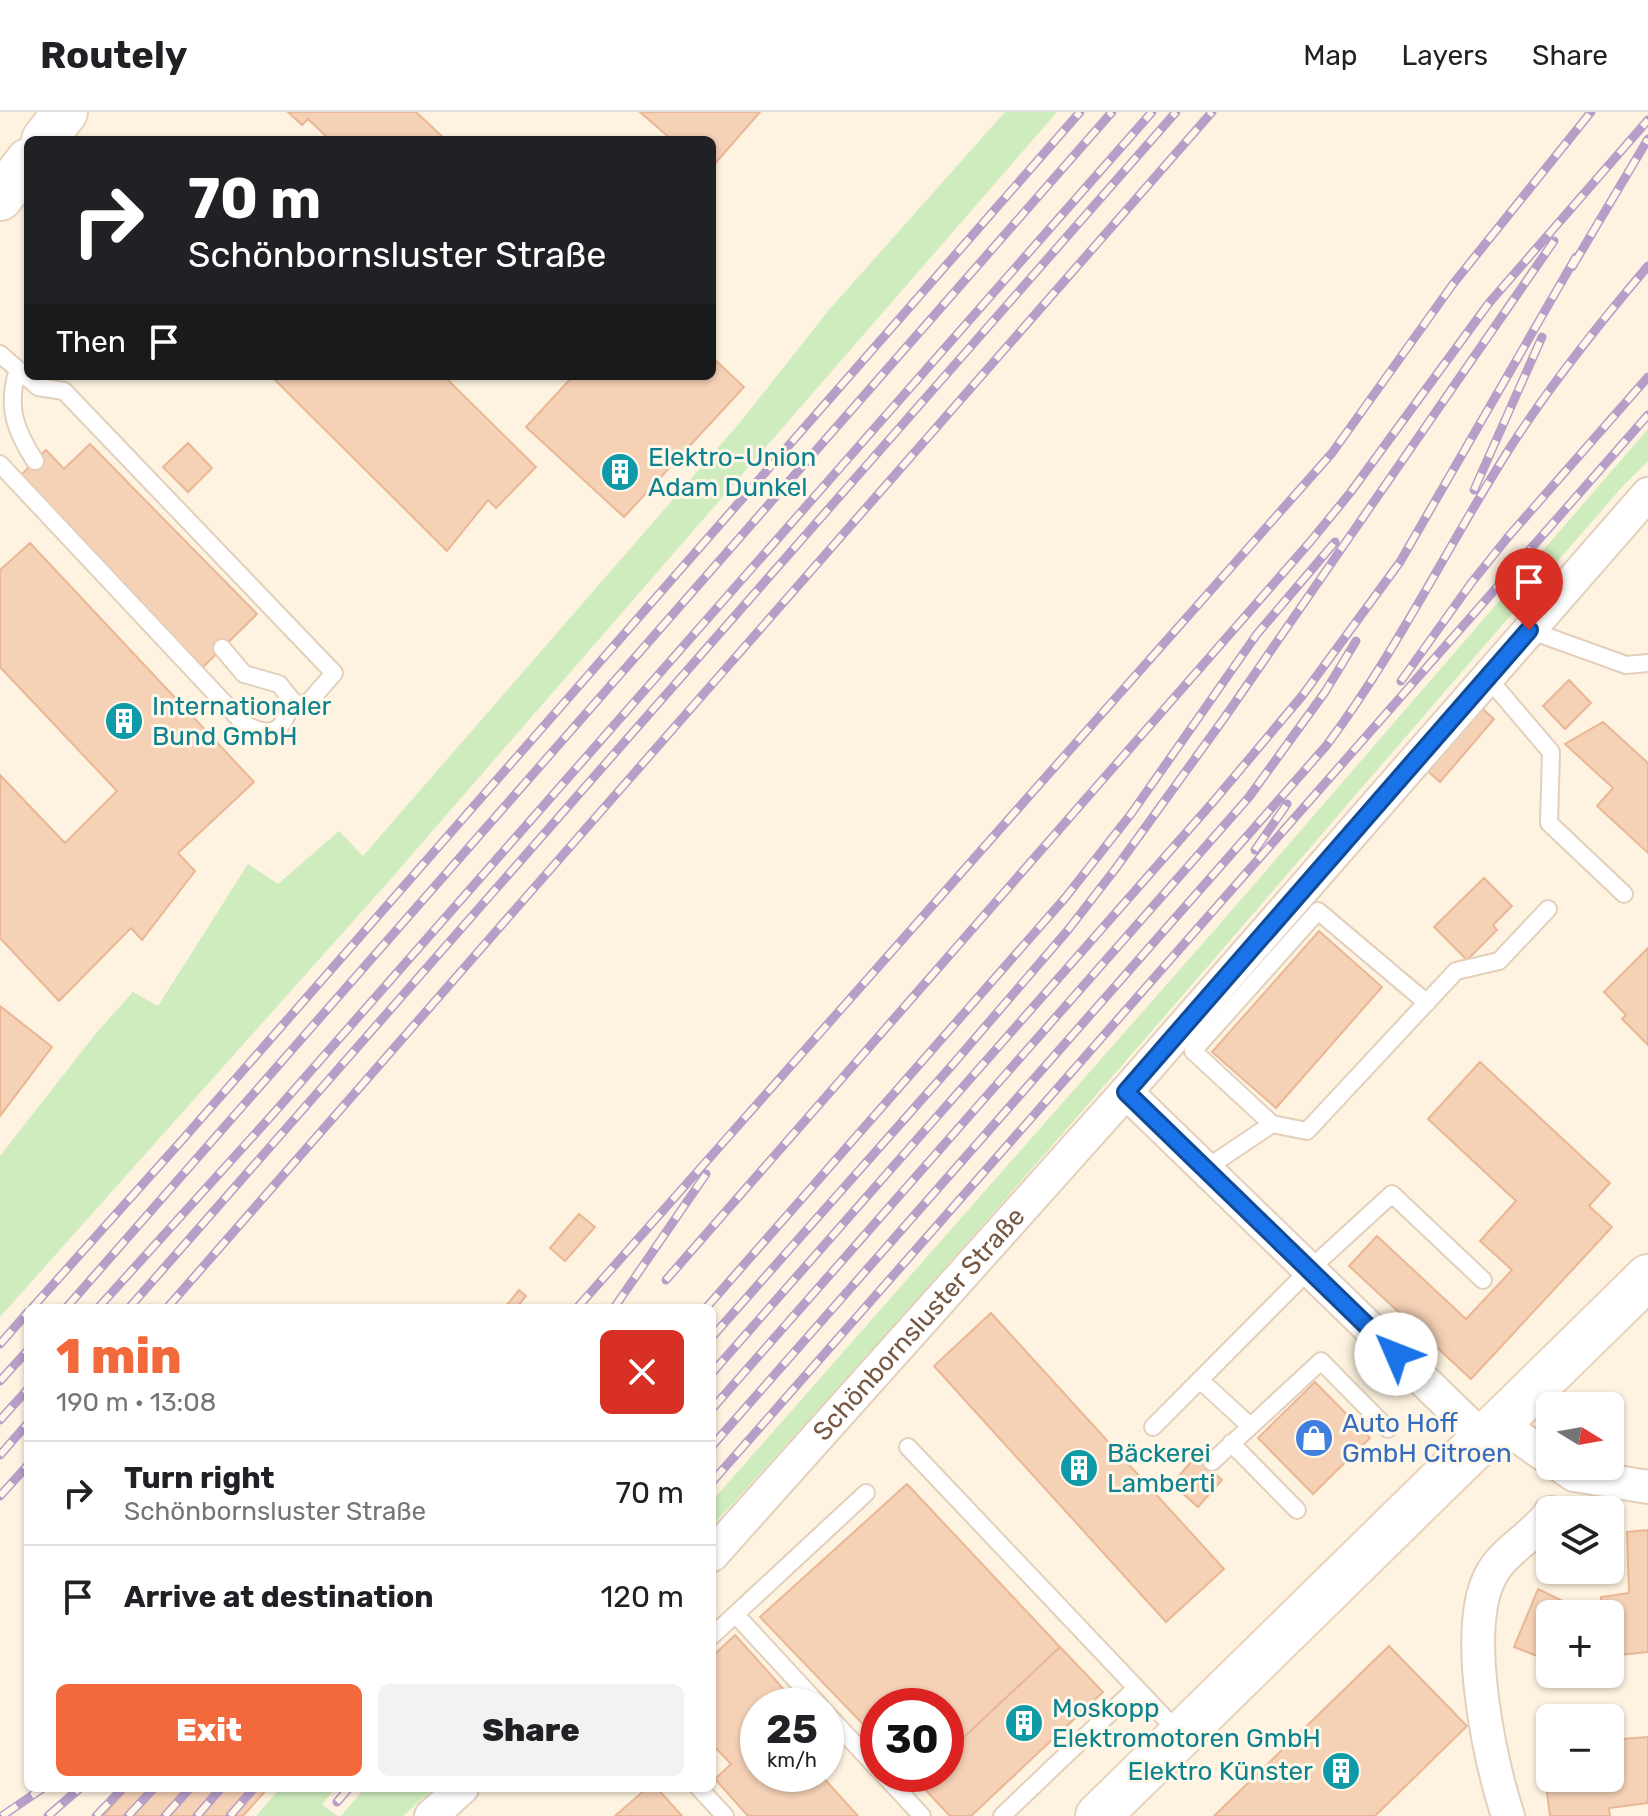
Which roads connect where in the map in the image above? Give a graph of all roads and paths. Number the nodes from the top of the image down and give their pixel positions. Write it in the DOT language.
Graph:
graph roads {
  1 [pos="65,112"];
  2 [pos="47,136"];
  3 [pos="0,354"];
  4 [pos="18,370"];
  5 [pos="24,375"];
  6 [pos="30,380"];
  7 [pos="35,461"];
  8 [pos="0,464"];
  9 [pos="1648,494"];
  10 [pos="1529,630"];
  11 [pos="222,648"];
  12 [pos="1648,663"];
  13 [pos="1488,678"];
  14 [pos="290,704"];
  15 [pos="1624,894"];
  16 [pos="1548,909"];
  17 [pos="1427,1003"];
  18 [pos="1126,1092"];
  19 [pos="1272,1124"];
  20 [pos="1205,1169"];
  21 [pos="1309,1270"];
  22 [pos="1648,1277"];
  23 [pos="1483,1280"];
  24 [pos="1200,1380"];
  25 [pos="1249,1425"];
  26 [pos="1153,1427"];
  27 [pos="1388,1429"];
  28 [pos="1491,1430"];
  29 [pos="1231,1443"];
  30 [pos="908,1447"];
  31 [pos="1536,1453"];
  32 [pos="1212,1462"];
  33 [pos="1618,1480"];
  34 [pos="1648,1487"];
  35 [pos="866,1493"];
  36 [pos="1297,1510"];
  37 [pos="1536,1531"];
  38 [pos="716,1551"];
  39 [pos="736,1615"];
  40 [pos="716,1632"];
  41 [pos="803,1688"];
  42 [pos="1136,1688"];
  43 [pos="844,1732"];
  44 [pos="1181,1735"];
  45 [pos="860,1750"];
  46 [pos="458,1792"];
  47 [pos="703,1792"];
  48 [pos="900,1792"];
  49 [pos="431,1816"];
  50 [pos="725,1816"];
  51 [pos="922,1816"];
  52 [pos="1002,1816"];
  53 [pos="1098,1816"];
  54 [pos="1508,1816"];
  1 -- 2 [label="street"];
  3 -- 4 [label="lane"];
  4 -- 5 [label="lane"];
  4 -- 7 [label="lane"];
  6 -- 14 [label="lane"];
  8 -- 14 [label="lane"];
  9 -- 10 [label="street, Schönbornsluster Straße"];
  10 -- 12 [label="lane"];
  10 -- 13 [label="street, Schönbornsluster Straße"];
  11 -- 14 [label="lane"];
  13 -- 15 [label="lane"];
  13 -- 18 [label="street, Schönbornsluster Straße"];
  16 -- 17 [label="lane"];
  17 -- 19 [label="lane"];
  17 -- 19 [label="lane"];
  18 -- 20 [label="street"];
  18 -- 38 [label="street, Schönbornsluster Straße"];
  19 -- 20 [label="lane"];
  20 -- 21 [label="street"];
  21 -- 23 [label="lane"];
  21 -- 24 [label="lane"];
  21 -- 28 [label="street"];
  22 -- 28 [label="street"];
  24 -- 25 [label="lane"];
  24 -- 26 [label="lane"];
  25 -- 27 [label="lane"];
  25 -- 29 [label="lane"];
  28 -- 31 [label="street"];
  28 -- 44 [label="street"];
  29 -- 32 [label="lane"];
  29 -- 36 [label="lane"];
  30 -- 42 [label="lane"];
  33 -- 34 [label="street"];
  35 -- 39 [label="lane"];
  37 -- 54 [label="street"];
  39 -- 40 [label="lane"];
  39 -- 41 [label="lane"];
  42 -- 44 [label="lane"];
  42 -- 52 [label="lane"];
  43 -- 45 [label="lane"];
  44 -- 53 [label="street"];
  46 -- 49 [label="street"];
  47 -- 50 [label="lane"];
  48 -- 51 [label="lane"];
}
